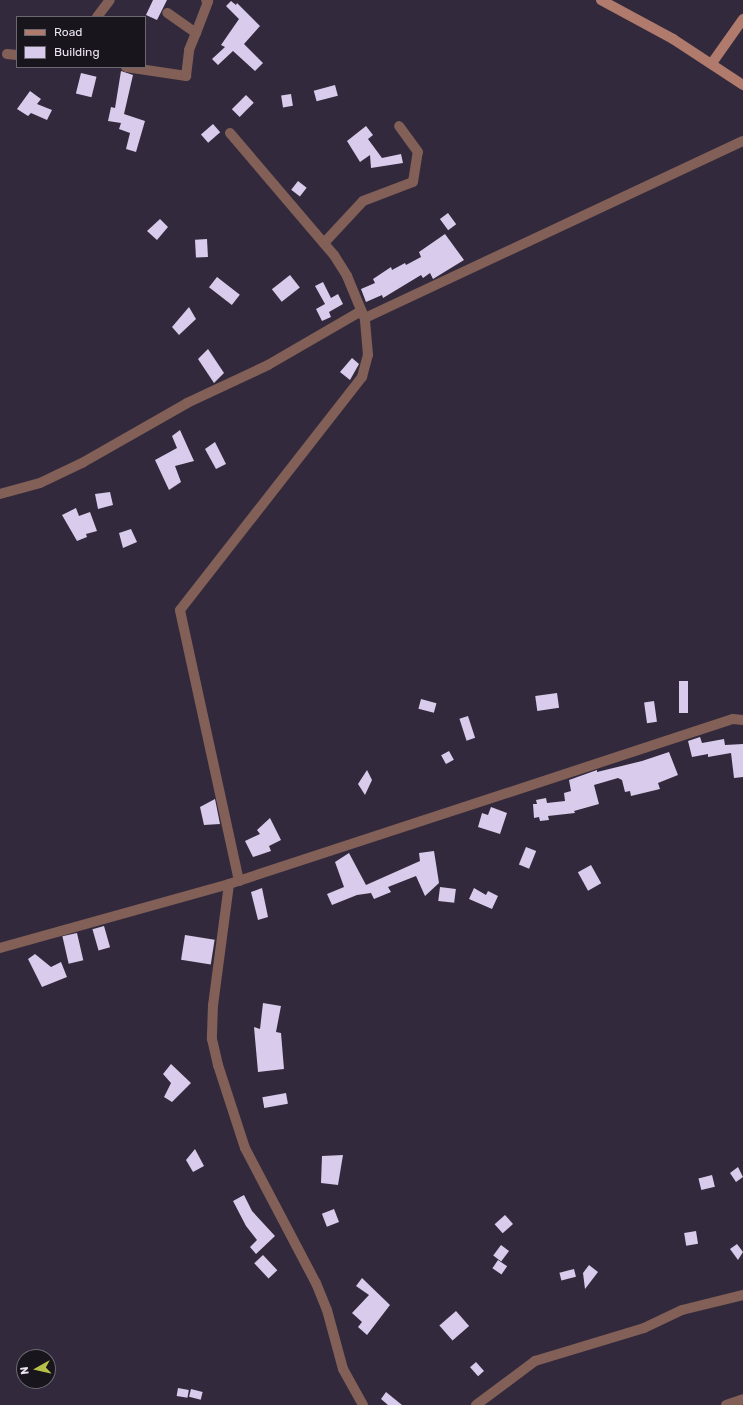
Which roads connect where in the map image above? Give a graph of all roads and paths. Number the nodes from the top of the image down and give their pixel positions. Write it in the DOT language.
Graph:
graph roads {
  1 [pos="110,0"];
  2 [pos="208,0"];
  3 [pos="601,0"];
  4 [pos="167,14"];
  5 [pos="98,16"];
  6 [pos="743,19"];
  7 [pos="196,33"];
  8 [pos="6,54"];
  9 [pos="16,55"];
  10 [pos="712,63"];
  11 [pos="133,68"];
  12 [pos="743,85"];
  13 [pos="399,126"];
  14 [pos="230,133"];
  15 [pos="743,141"];
  16 [pos="324,243"];
  17 [pos="363,315"];
  18 [pos="0,494"];
  19 [pos="743,720"];
  20 [pos="234,882"];
  21 [pos="0,948"];
  22 [pos="743,1295"];
  23 [pos="743,1399"];
  24 [pos="363,1405"];
  25 [pos="476,1405"];
  26 [pos="726,1405"];
  1 -- 5 [label="street"];
  2 -- 7 [label="street"];
  3 -- 10 [label="main road"];
  4 -- 7 [label="street"];
  6 -- 10 [label="main road"];
  7 -- 11 [label="street"];
  8 -- 9 [label="street"];
  10 -- 12 [label="main road"];
  13 -- 16 [label="street"];
  14 -- 16 [label="street"];
  15 -- 17 [label="street"];
  16 -- 17 [label="street"];
  17 -- 18 [label="street"];
  17 -- 20 [label="street"];
  19 -- 20 [label="street"];
  20 -- 21 [label="street"];
  20 -- 24 [label="street"];
  22 -- 25 [label="street"];
  23 -- 26 [label="street"];
}
